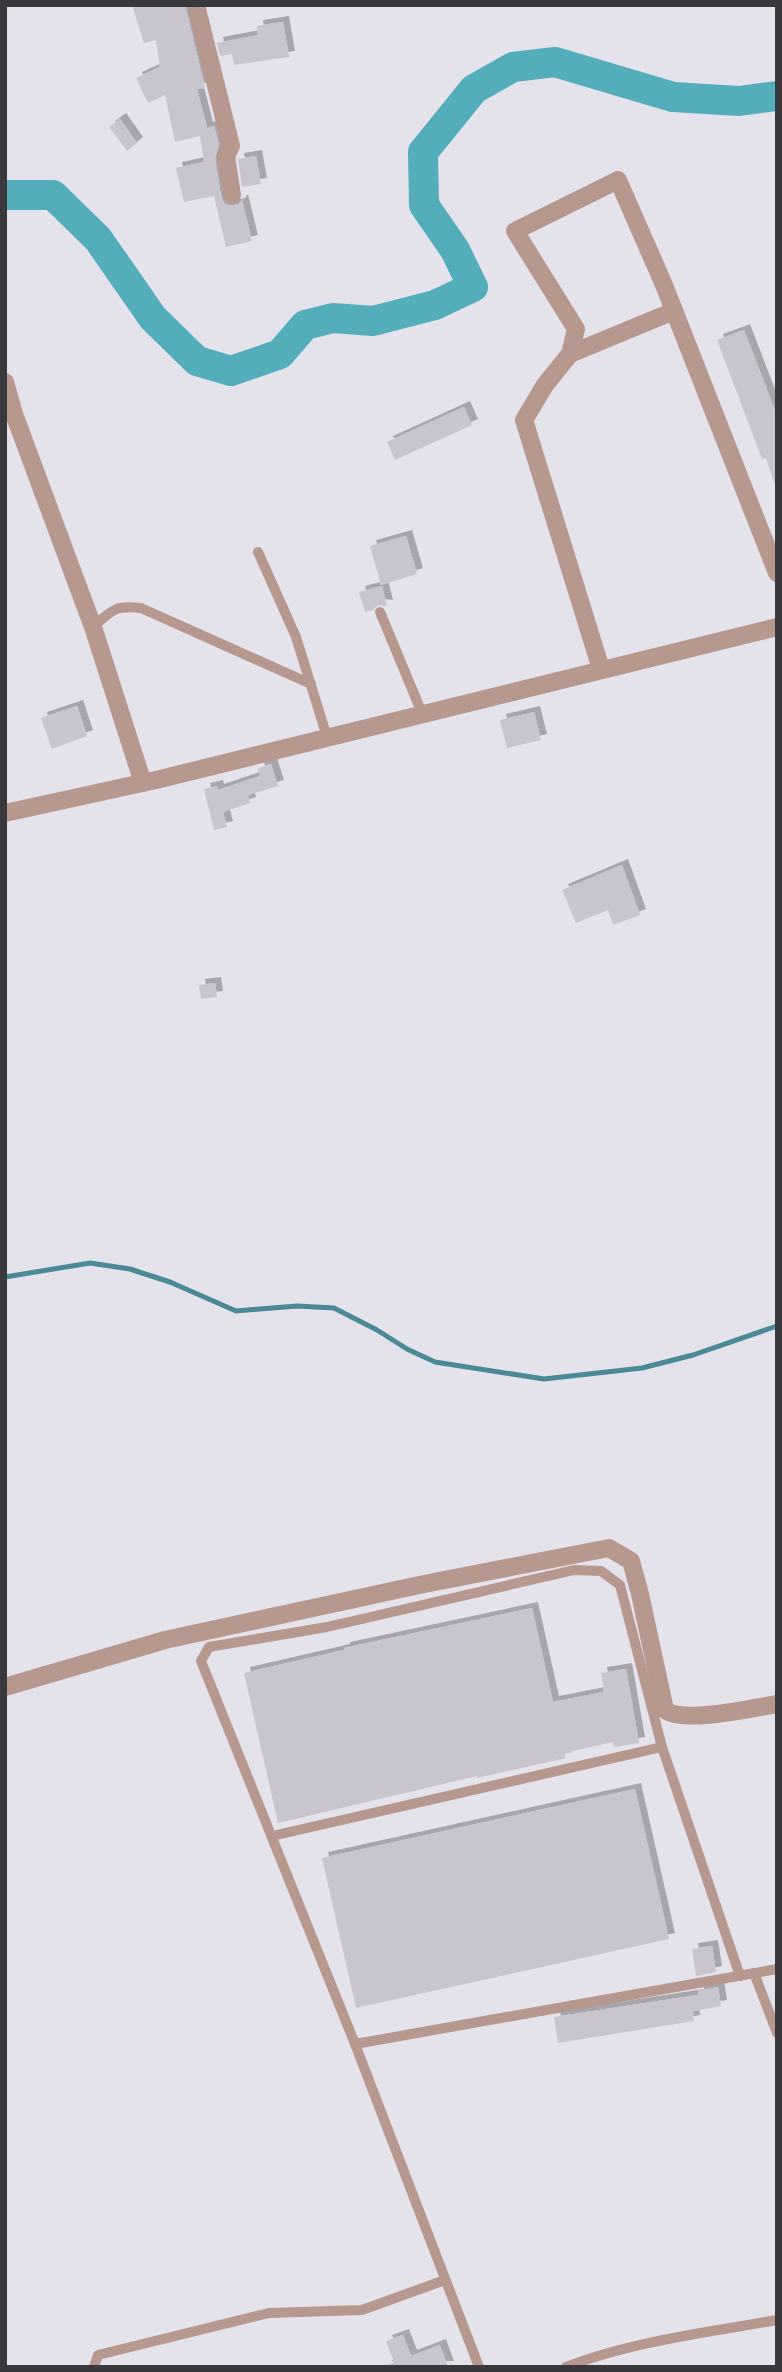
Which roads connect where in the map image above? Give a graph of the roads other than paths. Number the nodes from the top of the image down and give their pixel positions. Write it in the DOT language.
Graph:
graph roads {
  1 [pos="196,5"];
  2 [pos="232,195"];
  3 [pos="674,311"];
  4 [pos="570,354"];
  5 [pos="5,382"];
  6 [pos="258,552"];
  7 [pos="777,573"];
  8 [pos="380,612"];
  9 [pos="93,627"];
  10 [pos="777,627"];
  11 [pos="601,669"];
  12 [pos="311,684"];
  13 [pos="422,713"];
  14 [pos="327,737"];
  15 [pos="143,783"];
  16 [pos="5,813"];
  17 [pos="5,1687"];
  18 [pos="777,1704"];
  19 [pos="662,1747"];
  20 [pos="272,1836"];
  21 [pos="777,1969"];
  22 [pos="754,1973"];
  23 [pos="740,1976"];
  24 [pos="777,2033"];
  25 [pos="355,2044"];
  26 [pos="445,2280"];
  27 [pos="777,2320"];
  28 [pos="94,2367"];
  29 [pos="479,2367"];
  30 [pos="566,2367"];
  1 -- 2 [label="street"];
  3 -- 4 [label="street"];
  3 -- 4 [label="street"];
  3 -- 7 [label="street"];
  4 -- 11 [label="street"];
  5 -- 9 [label="street"];
  6 -- 12 [label="lane"];
  8 -- 13 [label="lane"];
  9 -- 12 [label="lane"];
  9 -- 15 [label="street"];
  10 -- 11 [label="street"];
  11 -- 13 [label="street"];
  12 -- 14 [label="lane"];
  13 -- 14 [label="street"];
  14 -- 15 [label="street"];
  15 -- 16 [label="street"];
  17 -- 18 [label="street"];
  19 -- 20 [label="lane"];
  19 -- 20 [label="lane"];
  19 -- 23 [label="lane"];
  20 -- 25 [label="lane"];
  21 -- 22 [label="lane"];
  22 -- 23 [label="lane"];
  22 -- 24 [label="lane"];
  23 -- 25 [label="lane"];
  25 -- 26 [label="lane"];
  26 -- 28 [label="lane"];
  26 -- 29 [label="lane"];
  27 -- 30 [label="lane"];
}
